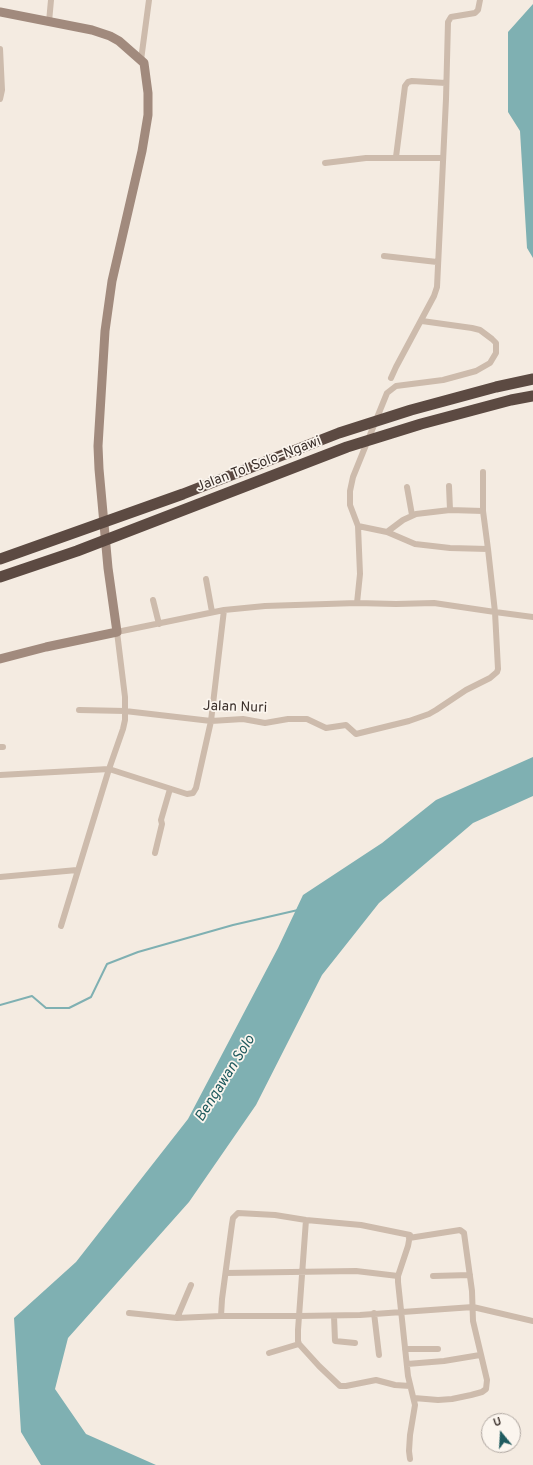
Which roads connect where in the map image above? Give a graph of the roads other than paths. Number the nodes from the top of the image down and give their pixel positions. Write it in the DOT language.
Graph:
graph roads {
  1 [pos="51,0"];
  2 [pos="148,0"];
  3 [pos="480,0"];
  4 [pos="0,12"];
  5 [pos="48,22"];
  6 [pos="0,50"];
  7 [pos="141,60"];
  8 [pos="446,83"];
  9 [pos="1,90"];
  10 [pos="0,99"];
  11 [pos="396,157"];
  12 [pos="442,158"];
  13 [pos="325,163"];
  14 [pos="384,256"];
  15 [pos="437,262"];
  16 [pos="422,321"];
  17 [pos="391,378"];
  18 [pos="533,380"];
  19 [pos="533,396"];
  20 [pos="483,472"];
  21 [pos="449,486"];
  22 [pos="407,487"];
  23 [pos="450,510"];
  24 [pos="483,511"];
  25 [pos="412,515"];
  26 [pos="358,526"];
  27 [pos="387,532"];
  28 [pos="488,549"];
  29 [pos="0,559"];
  30 [pos="0,577"];
  31 [pos="206,579"];
  32 [pos="154,600"];
  33 [pos="357,603"];
  34 [pos="224,610"];
  35 [pos="212,612"];
  36 [pos="495,612"];
  37 [pos="533,617"];
  38 [pos="158,624"];
  39 [pos="117,632"];
  40 [pos="0,659"];
  41 [pos="79,710"];
  42 [pos="125,711"];
  43 [pos="211,721"];
  44 [pos="109,769"];
  45 [pos="0,775"];
  46 [pos="170,789"];
  47 [pos="155,854"];
  48 [pos="77,870"];
  49 [pos="0,877"];
  50 [pos="61,926"];
  51 [pos="306,1220"];
  52 [pos="409,1238"];
  53 [pos="226,1273"];
  54 [pos="301,1273"];
  55 [pos="470,1275"];
  56 [pos="398,1276"];
  57 [pos="433,1276"];
  58 [pos="191,1285"];
  59 [pos="473,1307"];
  60 [pos="402,1312"];
  61 [pos="129,1313"];
  62 [pos="374,1313"];
  63 [pos="221,1316"];
  64 [pos="299,1316"];
  65 [pos="334,1316"];
  66 [pos="177,1318"];
  67 [pos="533,1321"];
  68 [pos="299,1344"];
  69 [pos="355,1344"];
  70 [pos="438,1348"];
  71 [pos="405,1349"];
  72 [pos="269,1353"];
  73 [pos="379,1355"];
  74 [pos="480,1355"];
  75 [pos="407,1364"];
  76 [pos="410,1386"];
  77 [pos="414,1398"];
  78 [pos="410,1459"];
  1 -- 5 [label="street"];
  2 -- 7 [label="street"];
  3 -- 8 [label="street"];
  4 -- 5 [label="street"];
  5 -- 7 [label="street"];
  6 -- 9 [label="street"];
  7 -- 39 [label="street"];
  8 -- 11 [label="street"];
  8 -- 12 [label="street"];
  9 -- 10 [label="street"];
  11 -- 12 [label="street"];
  11 -- 13 [label="street"];
  12 -- 15 [label="street"];
  14 -- 15 [label="street"];
  15 -- 16 [label="street"];
  16 -- 17 [label="street"];
  16 -- 26 [label="street"];
  18 -- 29 [label="highway, Jalan Tol Solo–Ngawi"];
  19 -- 30 [label="highway, Jalan Tol Solo–Ngawi"];
  20 -- 24 [label="street"];
  21 -- 23 [label="street"];
  22 -- 25 [label="street"];
  23 -- 24 [label="street"];
  23 -- 25 [label="street"];
  24 -- 28 [label="street"];
  25 -- 27 [label="street"];
  26 -- 27 [label="street"];
  26 -- 33 [label="street"];
  27 -- 28 [label="street"];
  28 -- 36 [label="street"];
  31 -- 35 [label="street"];
  32 -- 38 [label="street"];
  33 -- 34 [label="street"];
  33 -- 36 [label="street"];
  34 -- 35 [label="street"];
  34 -- 43 [label="street"];
  35 -- 38 [label="street"];
  36 -- 37 [label="street"];
  36 -- 43 [label="street, Jalan Nuri"];
  38 -- 39 [label="street"];
  39 -- 40 [label="street"];
  39 -- 42 [label="street"];
  41 -- 42 [label="street, Jalan Nuri"];
  42 -- 43 [label="street, Jalan Nuri"];
  42 -- 44 [label="street"];
  43 -- 46 [label="street"];
  44 -- 45 [label="street"];
  44 -- 46 [label="street"];
  44 -- 48 [label="street"];
  46 -- 47 [label="street"];
  48 -- 49 [label="street"];
  48 -- 50 [label="street"];
  51 -- 52 [label="street"];
  51 -- 53 [label="street"];
  51 -- 54 [label="street"];
  52 -- 55 [label="street"];
  52 -- 56 [label="street"];
  53 -- 54 [label="street"];
  53 -- 63 [label="street"];
  54 -- 56 [label="street"];
  54 -- 64 [label="street"];
  55 -- 57 [label="street"];
  55 -- 59 [label="street"];
  56 -- 60 [label="street"];
  58 -- 66 [label="street"];
  59 -- 60 [label="street"];
  59 -- 67 [label="street"];
  59 -- 74 [label="street"];
  60 -- 62 [label="street"];
  60 -- 71 [label="street"];
  61 -- 66 [label="street"];
  62 -- 65 [label="street"];
  62 -- 73 [label="street"];
  63 -- 64 [label="street"];
  63 -- 66 [label="street"];
  64 -- 65 [label="street"];
  64 -- 68 [label="street"];
  65 -- 69 [label="street"];
  68 -- 72 [label="street"];
  68 -- 76 [label="street"];
  70 -- 71 [label="street"];
  71 -- 75 [label="street"];
  74 -- 75 [label="street"];
  74 -- 77 [label="street"];
  75 -- 76 [label="street"];
  76 -- 77 [label="street"];
  77 -- 78 [label="street"];
}
